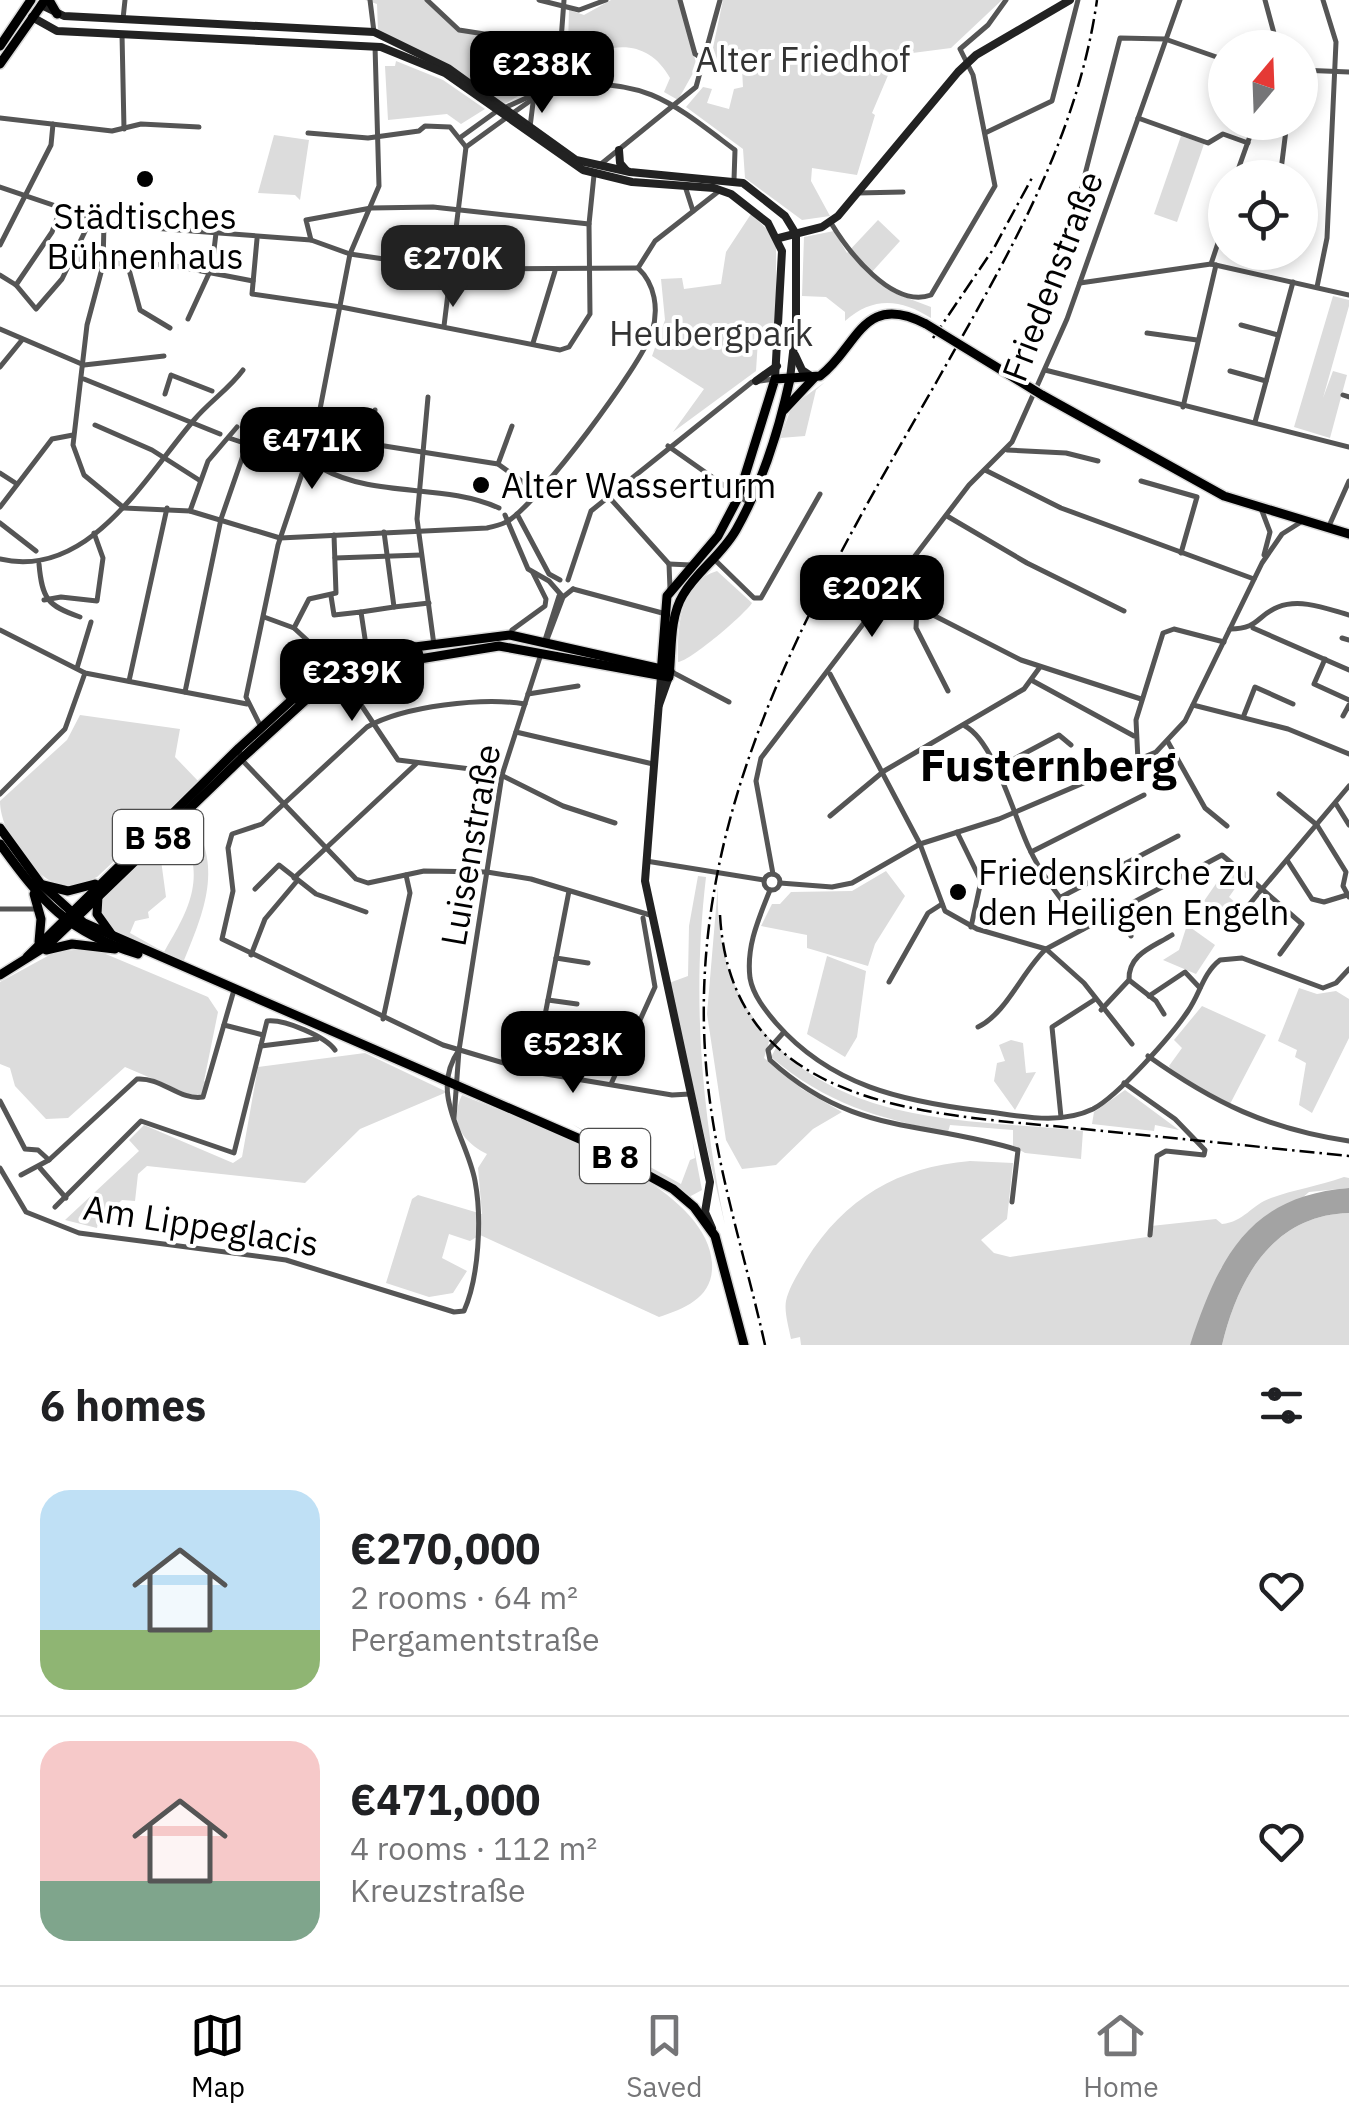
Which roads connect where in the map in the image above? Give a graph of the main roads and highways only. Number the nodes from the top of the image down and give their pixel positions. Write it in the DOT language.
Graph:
graph roads {
  1 [pos="1070,0"];
  2 [pos="37,2"];
  3 [pos="57,14"];
  4 [pos="32,17"];
  5 [pos="122,19"];
  6 [pos="374,32"];
  7 [pos="122,34"];
  8 [pos="0,46"];
  9 [pos="375,46"];
  10 [pos="0,64"];
  11 [pos="504,113"];
  12 [pos="619,150"];
  13 [pos="597,171"];
  14 [pos="630,172"];
  15 [pos="734,180"];
  16 [pos="721,190"];
  17 [pos="796,234"];
  18 [pos="778,238"];
  19 [pos="795,353"];
  20 [pos="778,366"];
  21 [pos="814,378"];
  22 [pos="776,379"];
  23 [pos="790,379"];
  24 [pos="756,381"];
  25 [pos="782,412"];
  26 [pos="1349,534"];
  27 [pos="706,552"];
  28 [pos="716,561"];
  29 [pos="543,648"];
  30 [pos="338,670"];
  31 [pos="665,674"];
  32 [pos="0,828"];
  33 [pos="0,844"];
  34 [pos="36,885"];
  35 [pos="98,888"];
  36 [pos="68,919"];
  37 [pos="114,938"];
  38 [pos="39,948"];
  39 [pos="126,950"];
  40 [pos="0,975"];
  41 [pos="212,980"];
  42 [pos="709,1195"];
  43 [pos="694,1207"];
  44 [pos="721,1251"];
  45 [pos="744,1345"];
  1 -- 17 [label="main road"];
  2 -- 3 [label="main road"];
  2 -- 4 [label="main road"];
  2 -- 8 [label="main road"];
  3 -- 5 [label="main road"];
  4 -- 7 [label="main road"];
  4 -- 10 [label="main road"];
  5 -- 6 [label="main road"];
  5 -- 7 [label="main road"];
  6 -- 9 [label="main road"];
  6 -- 11 [label="main road"];
  7 -- 9 [label="main road"];
  9 -- 11 [label="main road"];
  11 -- 13 [label="main road"];
  11 -- 13 [label="main road"];
  12 -- 14 [label="main road"];
  13 -- 14 [label="main road"];
  13 -- 16 [label="main road"];
  14 -- 15 [label="main road"];
  15 -- 16 [label="main road"];
  15 -- 17 [label="main road"];
  16 -- 18 [label="main road"];
  17 -- 18 [label="main road"];
  17 -- 19 [label="main road"];
  18 -- 20 [label="main road"];
  19 -- 21 [label="main road"];
  19 -- 23 [label="main road"];
  20 -- 22 [label="main road"];
  20 -- 24 [label="main road"];
  21 -- 23 [label="main road"];
  21 -- 25 [label="main road"];
  21 -- 26 [label="main road, bridge"];
  22 -- 23 [label="main road"];
  22 -- 27 [label="main road"];
  23 -- 25 [label="main road"];
  25 -- 28 [label="main road"];
  27 -- 28 [label="main road"];
  27 -- 31 [label="main road"];
  28 -- 31 [label="main road"];
  29 -- 30 [label="main road, B 58"];
  29 -- 30 [label="main road, B 58"];
  29 -- 31 [label="main road, B 58"];
  30 -- 35 [label="main road, B 58"];
  31 -- 42 [label="main road"];
  32 -- 34 [label="main road, B 8"];
  33 -- 34 [label="main road, B 8"];
  34 -- 35 [label="main road"];
  34 -- 36 [label="main road, B 8"];
  34 -- 38 [label="main road"];
  35 -- 36 [label="main road, B 58"];
  35 -- 37 [label="main road"];
  36 -- 37 [label="main road, B 8"];
  36 -- 38 [label="main road, B 58"];
  36 -- 39 [label="main road, B 8"];
  37 -- 41 [label="main road, B 8"];
  38 -- 39 [label="main road, B 8"];
  38 -- 40 [label="main road, B 58"];
  39 -- 41 [label="main road, B 8"];
  41 -- 43 [label="main road, B 8"];
  42 -- 43 [label="main road"];
  42 -- 44 [label="main road"];
  43 -- 44 [label="main road, B 8"];
  44 -- 45 [label="main road, B 8"];
}
